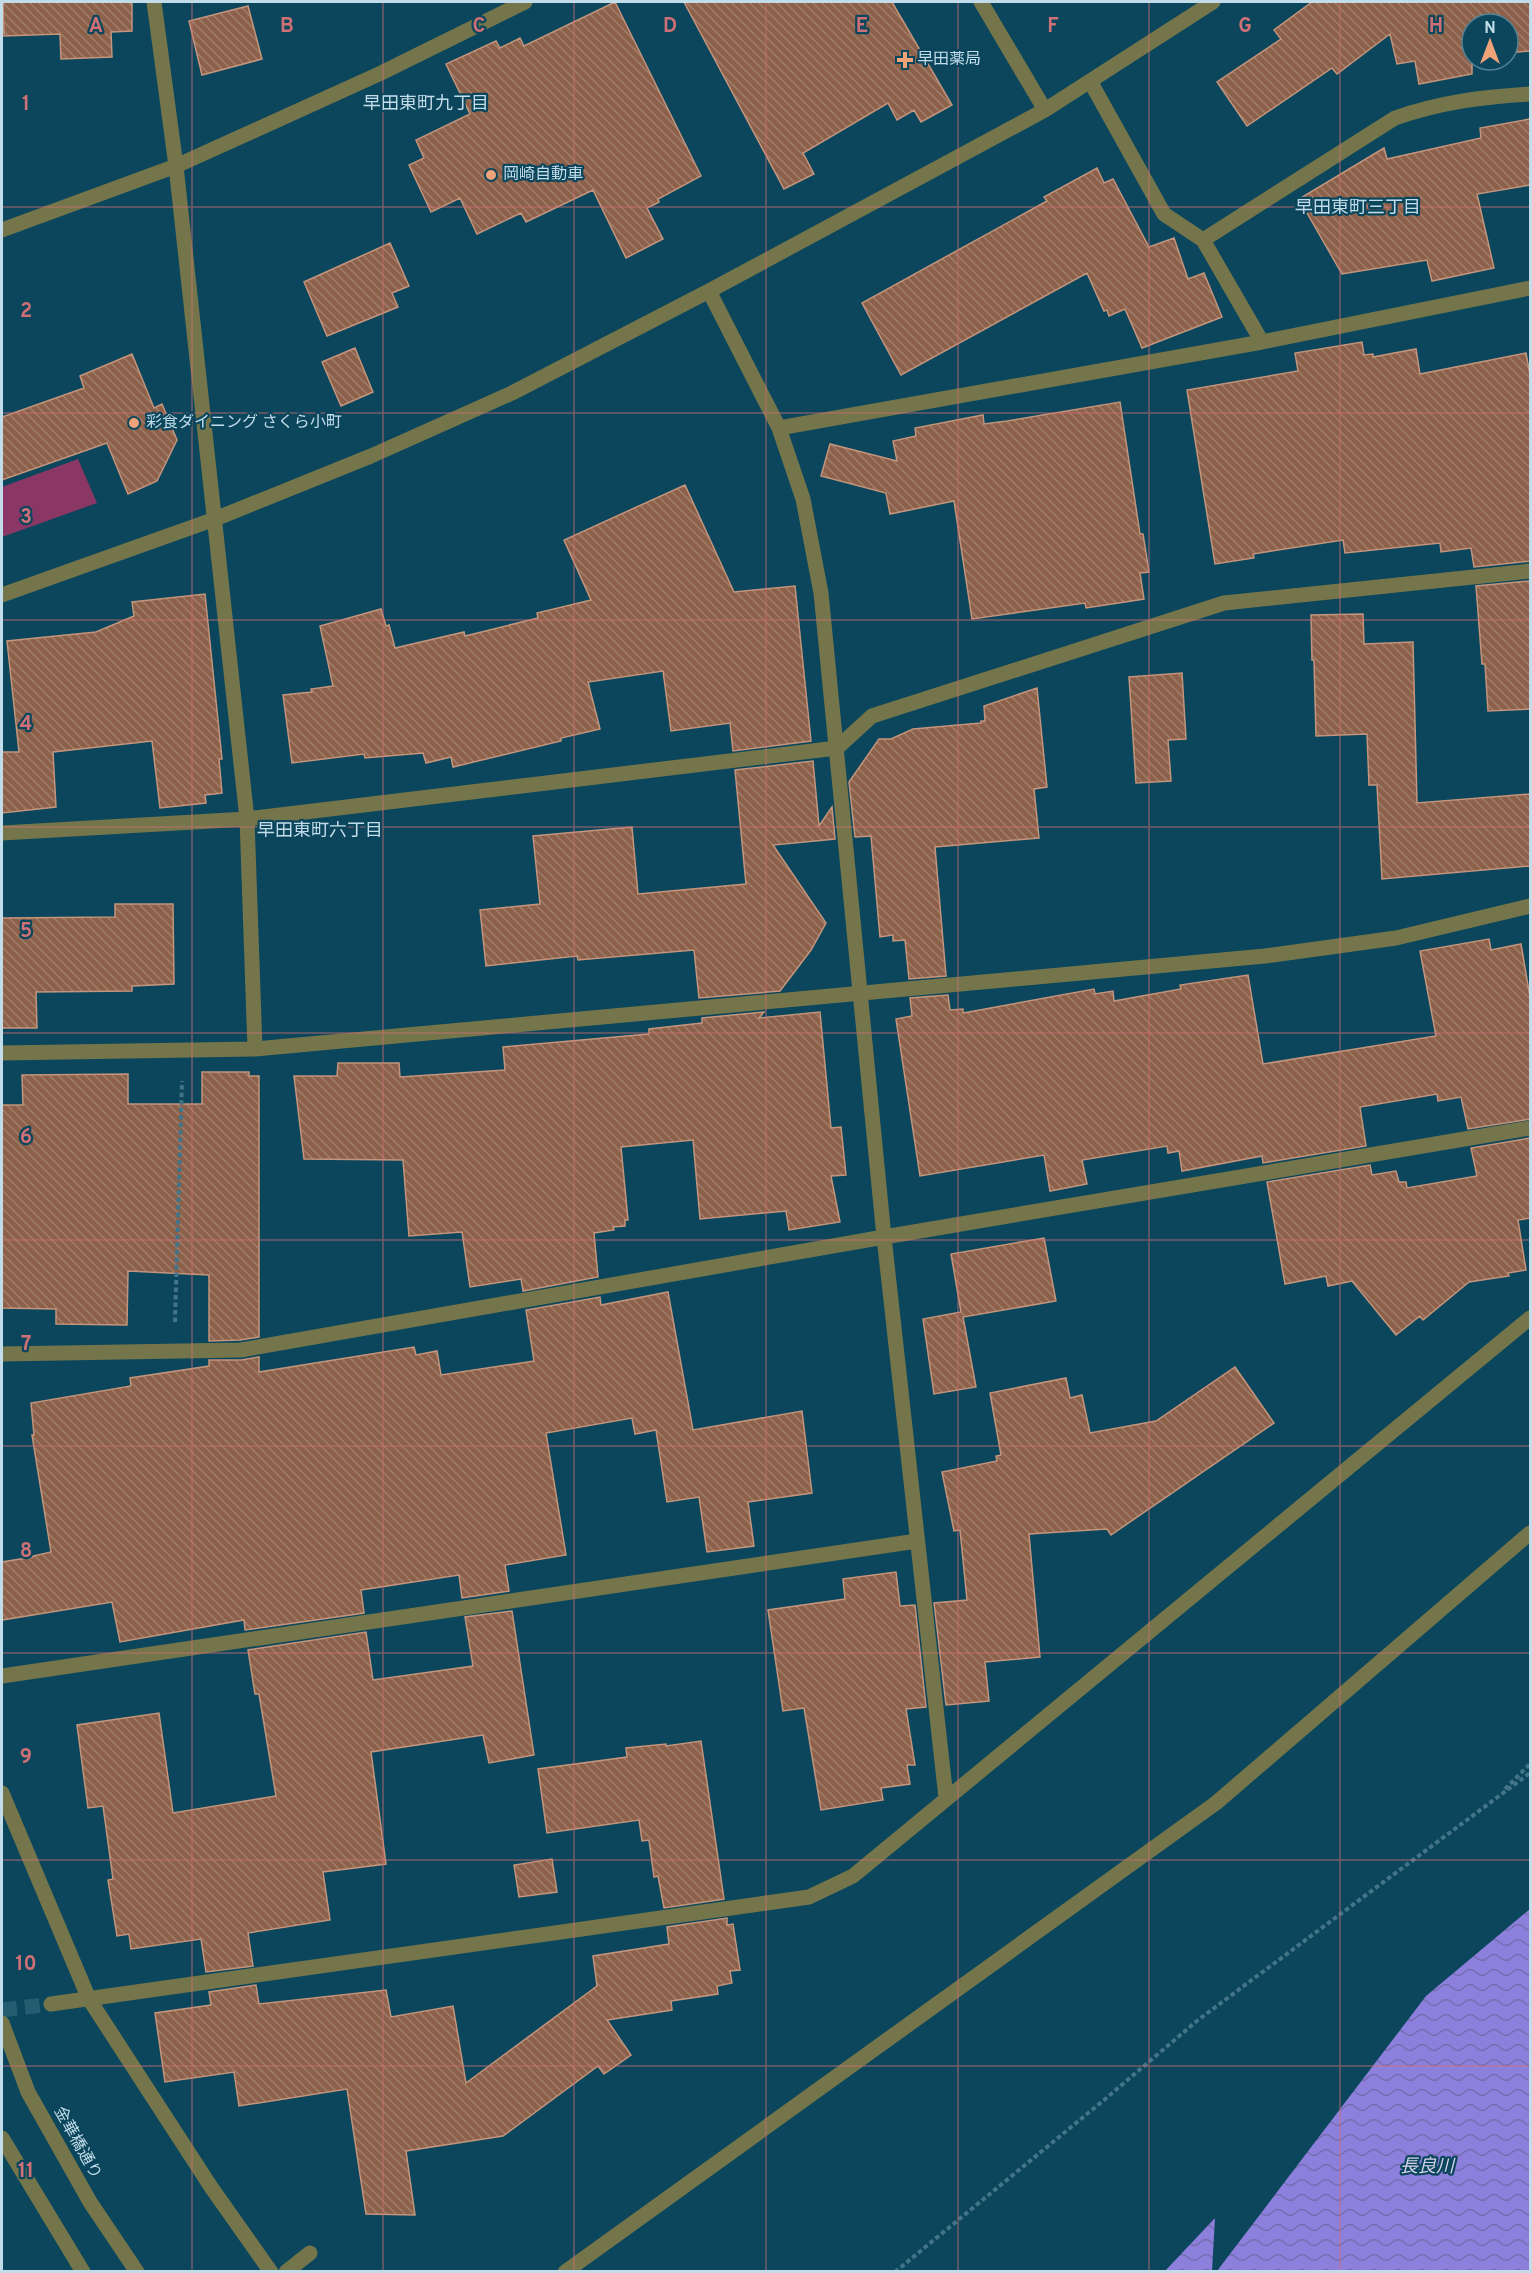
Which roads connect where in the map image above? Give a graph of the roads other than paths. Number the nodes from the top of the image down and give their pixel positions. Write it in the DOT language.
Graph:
graph roads {
  1 [pos="154,2"];
  2 [pos="525,2"];
  3 [pos="981,2"];
  4 [pos="1213,2"];
  5 [pos="1090,81"];
  6 [pos="1530,94"];
  7 [pos="1045,110"];
  8 [pos="176,166"];
  9 [pos="2,230"];
  10 [pos="1203,240"];
  11 [pos="1530,288"];
  12 [pos="709,291"];
  13 [pos="1262,342"];
  14 [pos="779,428"];
  15 [pos="215,519"];
  16 [pos="1530,571"];
  17 [pos="2,595"];
  18 [pos="837,748"];
  19 [pos="247,819"];
  20 [pos="2,833"];
  21 [pos="1530,906"];
  22 [pos="859,995"];
  23 [pos="255,1049"];
  24 [pos="2,1053"];
  25 [pos="1530,1128"];
  26 [pos="884,1237"];
  27 [pos="1530,1318"];
  28 [pos="2,1354"];
  29 [pos="1530,1533"];
  30 [pos="917,1540"];
  31 [pos="2,1676"];
  32 [pos="2,1793"];
  33 [pos="946,1798"];
  34 [pos="89,1999"];
  35 [pos="51,2004"];
  36 [pos="2,2023"];
  37 [pos="2,2138"];
  38 [pos="310,2253"];
  39 [pos="83,2271"];
  40 [pos="137,2271"];
  41 [pos="271,2271"];
  42 [pos="286,2271"];
  43 [pos="565,2271"];
  1 -- 8 [label="street"];
  2 -- 8 [label="street"];
  3 -- 7 [label="street"];
  4 -- 5 [label="street"];
  5 -- 7 [label="street"];
  5 -- 10 [label="street"];
  6 -- 10 [label="street"];
  7 -- 12 [label="street"];
  8 -- 9 [label="street"];
  8 -- 15 [label="street"];
  10 -- 13 [label="street"];
  11 -- 13 [label="street"];
  12 -- 14 [label="street"];
  12 -- 15 [label="street"];
  13 -- 14 [label="street"];
  14 -- 18 [label="street"];
  15 -- 17 [label="street"];
  15 -- 19 [label="street"];
  16 -- 18 [label="street"];
  18 -- 19 [label="street"];
  18 -- 22 [label="street"];
  19 -- 20 [label="street"];
  19 -- 23 [label="street"];
  21 -- 22 [label="street"];
  22 -- 23 [label="street"];
  22 -- 26 [label="street"];
  23 -- 24 [label="street"];
  25 -- 26 [label="street"];
  26 -- 28 [label="street"];
  26 -- 30 [label="street"];
  27 -- 33 [label="street"];
  29 -- 43 [label="street"];
  30 -- 31 [label="street"];
  30 -- 33 [label="street"];
  32 -- 34 [label="street"];
  33 -- 34 [label="street"];
  34 -- 35 [label="street"];
  34 -- 41 [label="street"];
  36 -- 40 [label="street, 金華橋通り"];
  37 -- 39 [label="street"];
  38 -- 42 [label="street"];
}
